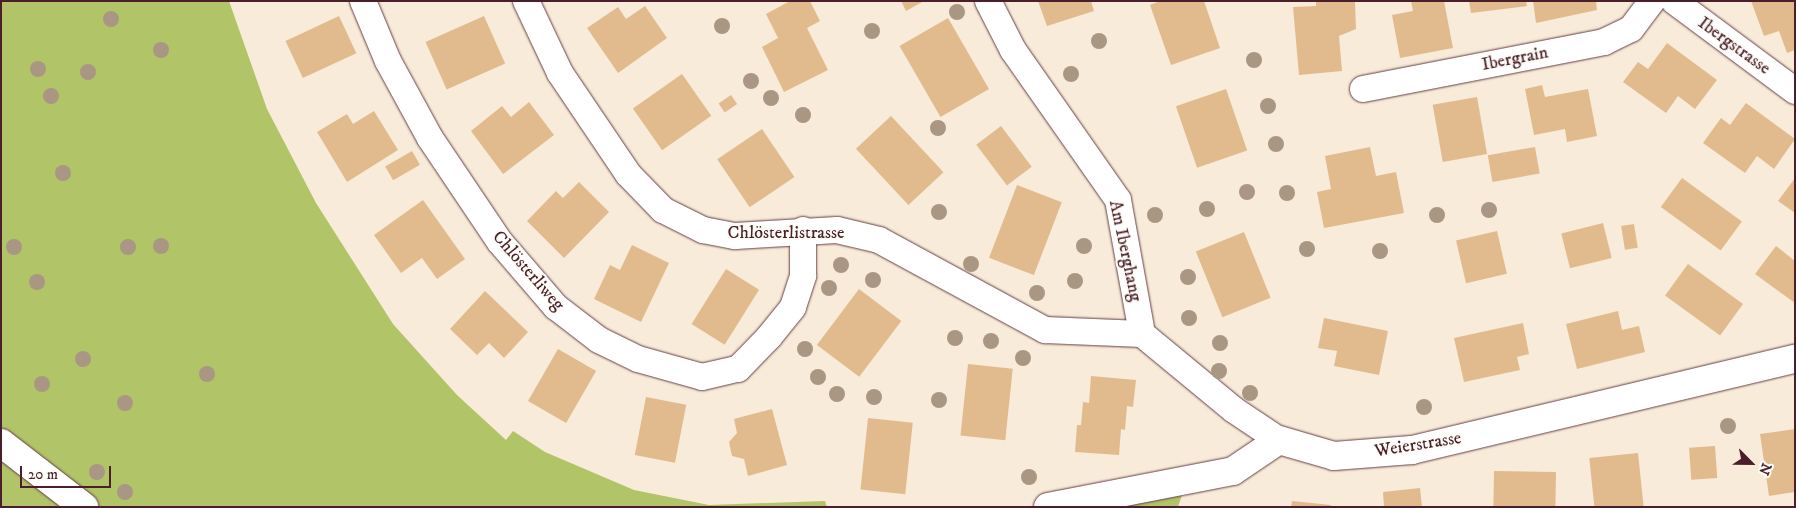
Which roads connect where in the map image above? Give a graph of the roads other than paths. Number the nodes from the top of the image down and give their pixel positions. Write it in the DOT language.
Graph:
graph roads {
  1 [pos="363,1"];
  2 [pos="526,1"];
  3 [pos="988,1"];
  4 [pos="1652,1"];
  5 [pos="1674,1"];
  6 [pos="1362,88"];
  7 [pos="1795,91"];
  8 [pos="803,230"];
  9 [pos="1142,334"];
  10 [pos="1795,359"];
  11 [pos="1279,440"];
  12 [pos="1,443"];
  13 [pos="84,507"];
  14 [pos="1048,507"];
  1 -- 8 [label="street, Chlösterliweg"];
  2 -- 8 [label="street, Chlösterlistrasse"];
  3 -- 9 [label="street, Am Iberghang"];
  4 -- 6 [label="street, Ibergrain"];
  5 -- 7 [label="street, Ibergstrasse"];
  8 -- 9 [label="street, Chlösterlistrasse"];
  9 -- 11 [label="street"];
  10 -- 11 [label="street, Weierstrasse"];
  11 -- 14 [label="street"];
  12 -- 13 [label="street"];
}
